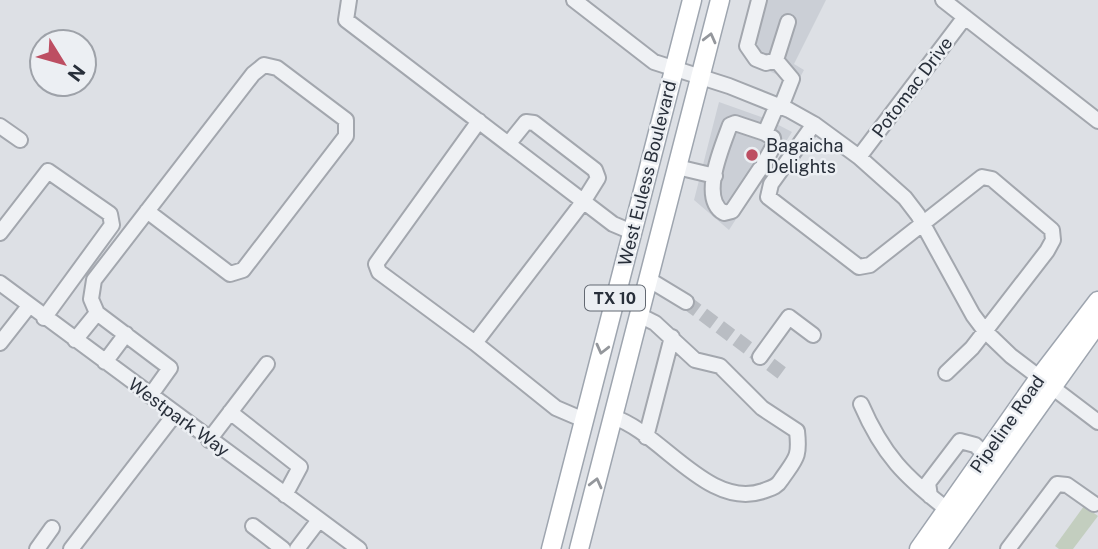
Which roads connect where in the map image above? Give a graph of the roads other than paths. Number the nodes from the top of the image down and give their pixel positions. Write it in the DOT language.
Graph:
graph roads {
  1 [pos="349,0"];
  2 [pos="574,0"];
  3 [pos="692,0"];
  4 [pos="720,0"];
  5 [pos="759,0"];
  6 [pos="943,0"];
  7 [pos="965,17"];
  8 [pos="788,22"];
  9 [pos="776,60"];
  10 [pos="674,69"];
  11 [pos="700,76"];
  12 [pos="779,106"];
  13 [pos="479,121"];
  14 [pos="1098,121"];
  15 [pos="814,124"];
  16 [pos="0,125"];
  17 [pos="765,133"];
  18 [pos="20,140"];
  19 [pos="509,143"];
  20 [pos="859,157"];
  21 [pos="677,167"];
  22 [pos="715,176"];
  23 [pos="583,202"];
  24 [pos="147,211"];
  25 [pos="923,223"];
  26 [pos="632,232"];
  27 [pos="0,233"];
  28 [pos="659,239"];
  29 [pos="648,279"];
  30 [pos="0,283"];
  31 [pos="1098,301"];
  32 [pos="687,302"];
  33 [pos="29,306"];
  34 [pos="97,313"];
  35 [pos="639,315"];
  36 [pos="44,318"];
  37 [pos="1098,323"];
  38 [pos="985,331"];
  39 [pos="126,334"];
  40 [pos="813,335"];
  41 [pos="672,337"];
  42 [pos="75,340"];
  43 [pos="0,343"];
  44 [pos="475,343"];
  45 [pos="760,357"];
  46 [pos="105,362"];
  47 [pos="267,364"];
  48 [pos="946,373"];
  49 [pos="1045,382"];
  50 [pos="150,396"];
  51 [pos="861,404"];
  52 [pos="230,412"];
  53 [pos="175,414"];
  54 [pos="613,417"];
  55 [pos="584,420"];
  56 [pos="1098,422"];
  57 [pos="646,437"];
  58 [pos="209,440"];
  59 [pos="986,455"];
  60 [pos="285,495"];
  61 [pos="930,496"];
  62 [pos="1096,503"];
  63 [pos="319,520"];
  64 [pos="947,520"];
  65 [pos="253,526"];
  66 [pos="52,528"];
  67 [pos="37,549"];
  68 [pos="71,549"];
  69 [pos="283,549"];
  70 [pos="298,549"];
  71 [pos="359,549"];
  72 [pos="551,549"];
  73 [pos="579,549"];
  74 [pos="919,549"];
  75 [pos="937,549"];
  76 [pos="1008,549"];
  1 -- 13 [label="street"];
  2 -- 10 [label="street"];
  3 -- 10 [label="main road, West Euless Boulevard / TX 10"];
  11 -- 4 [label="main road, West Euless Boulevard / TX 10, one-way"];
  5 -- 9 [label="street"];
  6 -- 7 [label="street"];
  7 -- 14 [label="street"];
  7 -- 20 [label="street, Potomac Drive"];
  8 -- 9 [label="street"];
  9 -- 12 [label="street"];
  10 -- 11 [label="street"];
  10 -- 26 [label="main road, West Euless Boulevard / TX 10"];
  11 -- 12 [label="street"];
  11 -- 21 [label="main road, West Euless Boulevard / TX 10"];
  12 -- 15 [label="street"];
  12 -- 17 [label="street"];
  13 -- 19 [label="street"];
  13 -- 44 [label="street"];
  15 -- 20 [label="street"];
  15 -- 25 [label="street"];
  16 -- 18 [label="street"];
  17 -- 22 [label="street"];
  17 -- 22 [label="street"];
  19 -- 23 [label="street"];
  19 -- 23 [label="street"];
  20 -- 25 [label="street"];
  21 -- 22 [label="street"];
  21 -- 28 [label="main road, West Euless Boulevard / TX 10"];
  23 -- 26 [label="street"];
  23 -- 44 [label="street"];
  24 -- 24 [label="street"];
  24 -- 34 [label="street"];
  25 -- 38 [label="street"];
  25 -- 38 [label="street"];
  26 -- 28 [label="main road"];
  26 -- 55 [label="main road, West Euless Boulevard / TX 10, one-way"];
  27 -- 36 [label="street"];
  28 -- 29 [label="main road, West Euless Boulevard / TX 10"];
  29 -- 32 [label="street"];
  29 -- 35 [label="main road, West Euless Boulevard / TX 10"];
  30 -- 33 [label="street, Westpark Way"];
  31 -- 49 [label="main road, Pipeline Road"];
  33 -- 36 [label="street, Westpark Way"];
  33 -- 43 [label="street"];
  34 -- 39 [label="street"];
  34 -- 42 [label="street"];
  35 -- 41 [label="street"];
  35 -- 54 [label="main road, West Euless Boulevard / TX 10"];
  36 -- 42 [label="street, Westpark Way"];
  37 -- 49 [label="main road, Pipeline Road"];
  38 -- 48 [label="street"];
  38 -- 49 [label="street"];
  39 -- 46 [label="street"];
  39 -- 50 [label="street"];
  40 -- 45 [label="street"];
  41 -- 57 [label="street"];
  41 -- 57 [label="street"];
  42 -- 46 [label="street, Westpark Way"];
  44 -- 55 [label="street"];
  46 -- 50 [label="street, Westpark Way"];
  47 -- 52 [label="street"];
  49 -- 56 [label="street"];
  49 -- 59 [label="main road, Pipeline Road"];
  49 -- 64 [label="main road, Pipeline Road"];
  50 -- 53 [label="street, Westpark Way"];
  51 -- 61 [label="street"];
  52 -- 58 [label="street"];
  52 -- 60 [label="street"];
  53 -- 58 [label="street, Westpark Way"];
  53 -- 68 [label="street"];
  54 -- 57 [label="street"];
  73 -- 54 [label="main road, West Euless Boulevard / TX 10, one-way"];
  55 -- 72 [label="main road, West Euless Boulevard / TX 10"];
  58 -- 60 [label="street, Westpark Way"];
  59 -- 61 [label="street"];
  59 -- 64 [label="main road, Pipeline Road"];
  60 -- 63 [label="street, Westpark Way"];
  61 -- 64 [label="street"];
  62 -- 76 [label="street"];
  63 -- 70 [label="street"];
  63 -- 71 [label="street, Westpark Way"];
  64 -- 74 [label="main road, Pipeline Road"];
  64 -- 75 [label="main road, Pipeline Road"];
  65 -- 69 [label="street"];
  66 -- 67 [label="street"];
}
